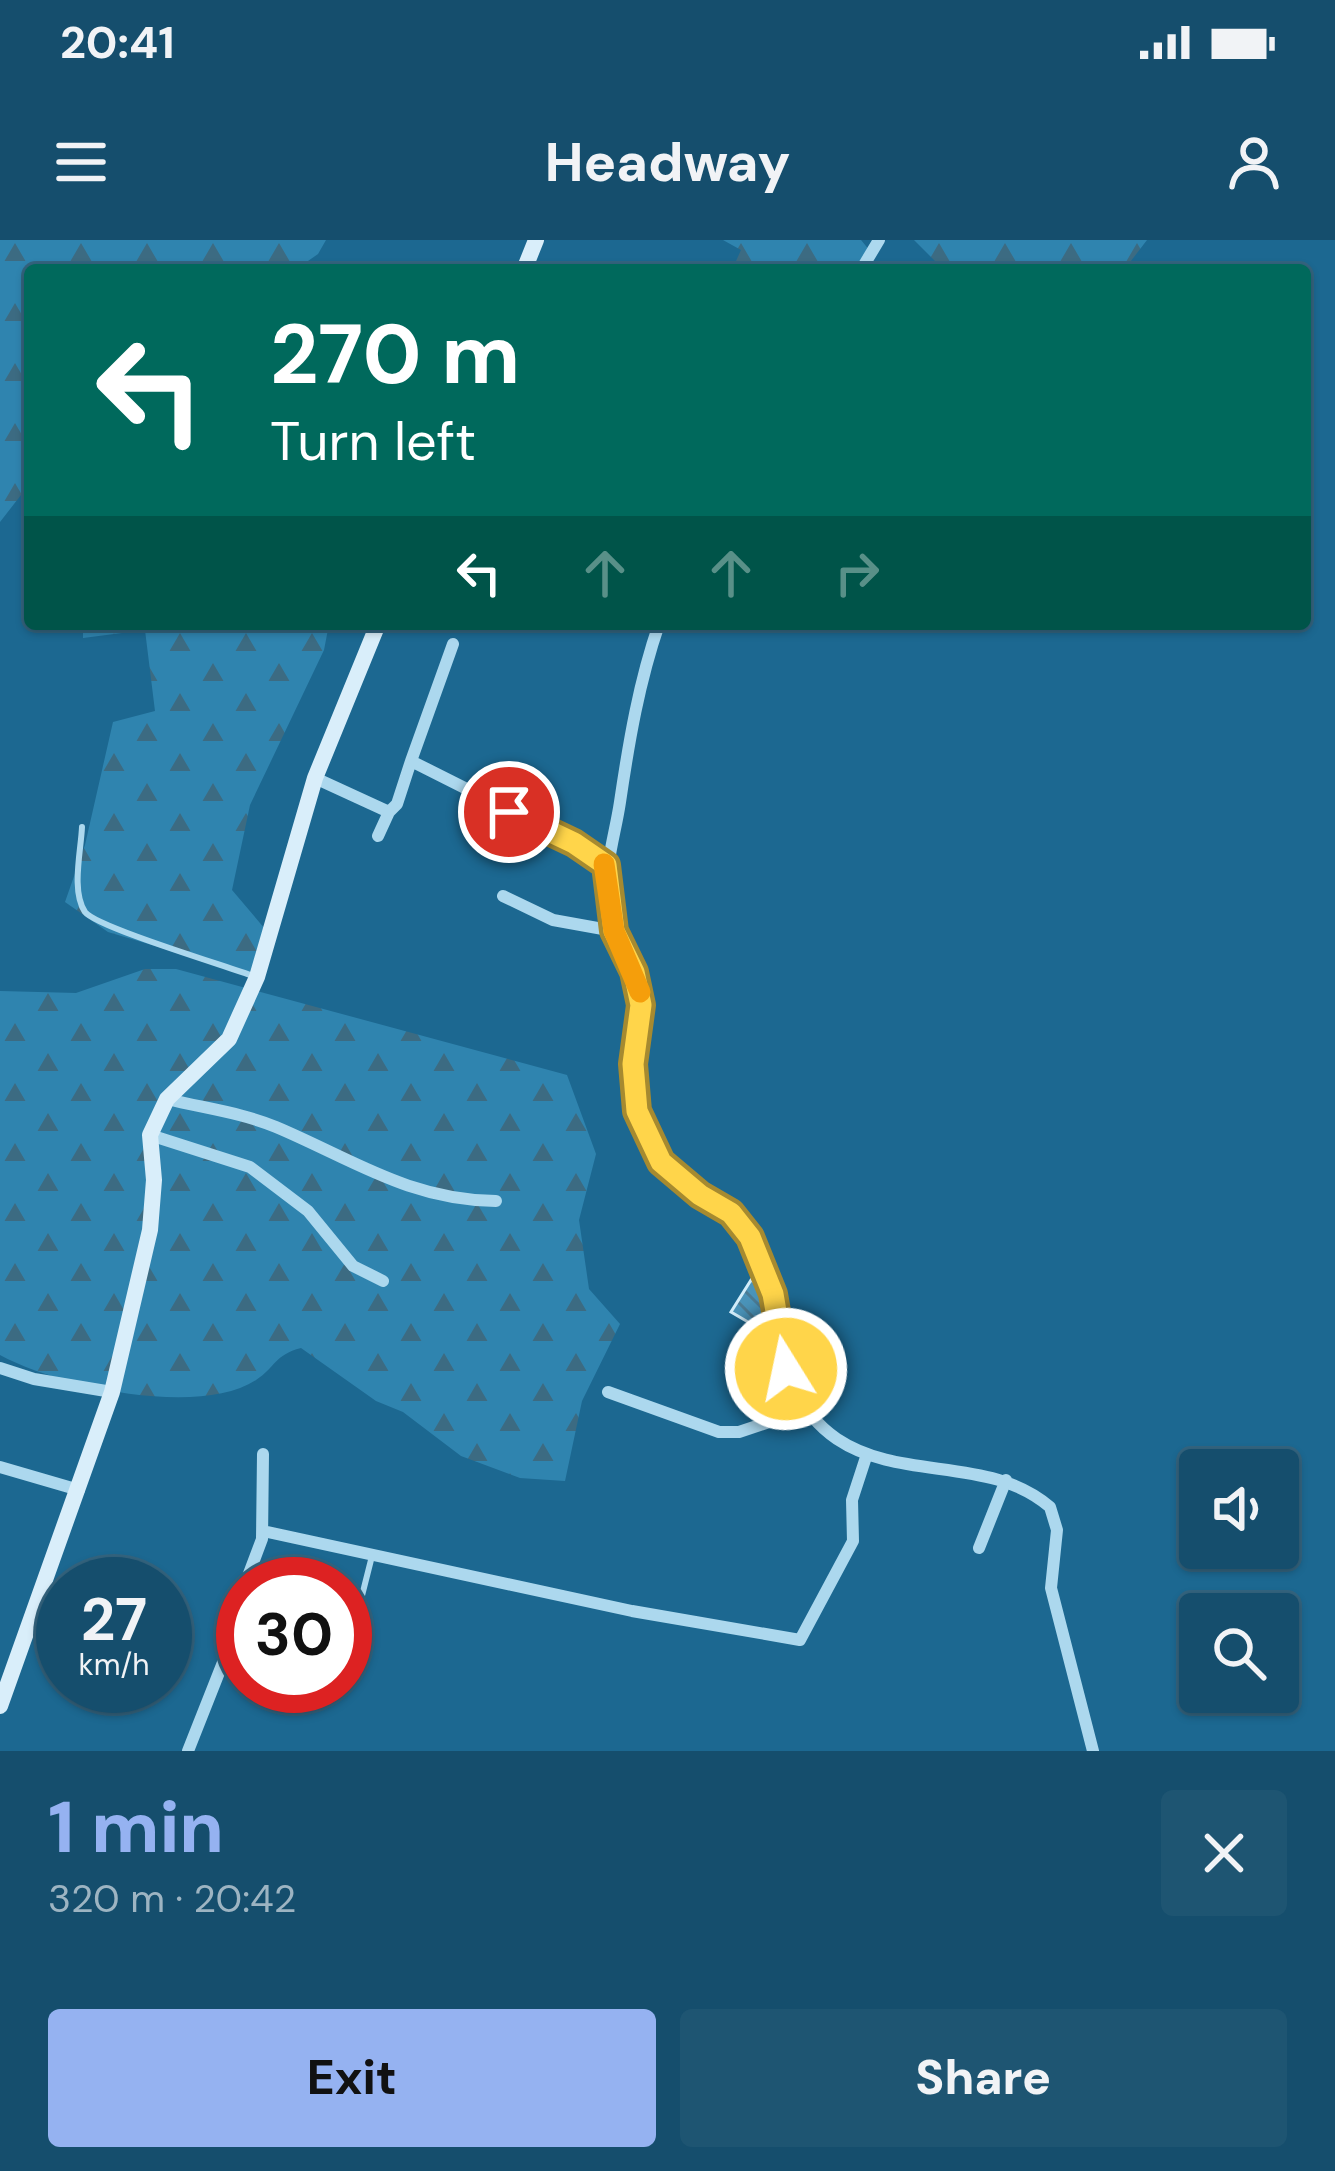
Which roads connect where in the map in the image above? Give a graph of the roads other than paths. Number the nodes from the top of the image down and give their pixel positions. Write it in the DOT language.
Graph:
graph roads {
  1 [pos="376,630"];
  2 [pos="656,630"];
  3 [pos="453,644"];
  4 [pos="411,761"];
  5 [pos="314,778"];
  6 [pos="389,812"];
  7 [pos="82,827"];
  8 [pos="378,836"];
  9 [pos="606,865"];
  10 [pos="502,896"];
  11 [pos="614,931"];
  12 [pos="257,977"];
  13 [pos="167,1099"];
  14 [pos="150,1135"];
  15 [pos="496,1201"];
  16 [pos="382,1281"];
  17 [pos="0,1368"];
  18 [pos="112,1392"];
  19 [pos="608,1392"];
  20 [pos="805,1410"];
  21 [pos="263,1454"];
  22 [pos="867,1454"];
  23 [pos="0,1467"];
  24 [pos="1006,1480"];
  25 [pos="79,1490"];
  26 [pos="263,1531"];
  27 [pos="979,1548"];
  28 [pos="373,1556"];
  29 [pos="254,1557"];
  30 [pos="372,1560"];
  31 [pos="216,1680"];
  32 [pos="0,1706"];
  33 [pos="188,1751"];
  34 [pos="1094,1751"];
  1 -- 5 [label="street"];
  2 -- 9 [label="street"];
  3 -- 4 [label="street"];
  4 -- 6 [label="street"];
  4 -- 9 [label="street"];
  5 -- 6 [label="street"];
  5 -- 12 [label="street"];
  6 -- 8 [label="street"];
  7 -- 12 [label="lane"];
  9 -- 11 [label="street"];
  10 -- 11 [label="street"];
  11 -- 20 [label="street"];
  12 -- 13 [label="street"];
  13 -- 14 [label="street"];
  13 -- 15 [label="street"];
  14 -- 16 [label="street"];
  14 -- 18 [label="street"];
  17 -- 18 [label="street"];
  18 -- 25 [label="street"];
  19 -- 20 [label="street"];
  20 -- 22 [label="street"];
  21 -- 26 [label="street"];
  22 -- 24 [label="street"];
  22 -- 28 [label="street"];
  23 -- 25 [label="street"];
  24 -- 27 [label="street"];
  24 -- 34 [label="street"];
  25 -- 32 [label="street"];
  26 -- 28 [label="street"];
  26 -- 29 [label="street"];
  28 -- 30 [label="lane"];
  31 -- 33 [label="street"];
}
